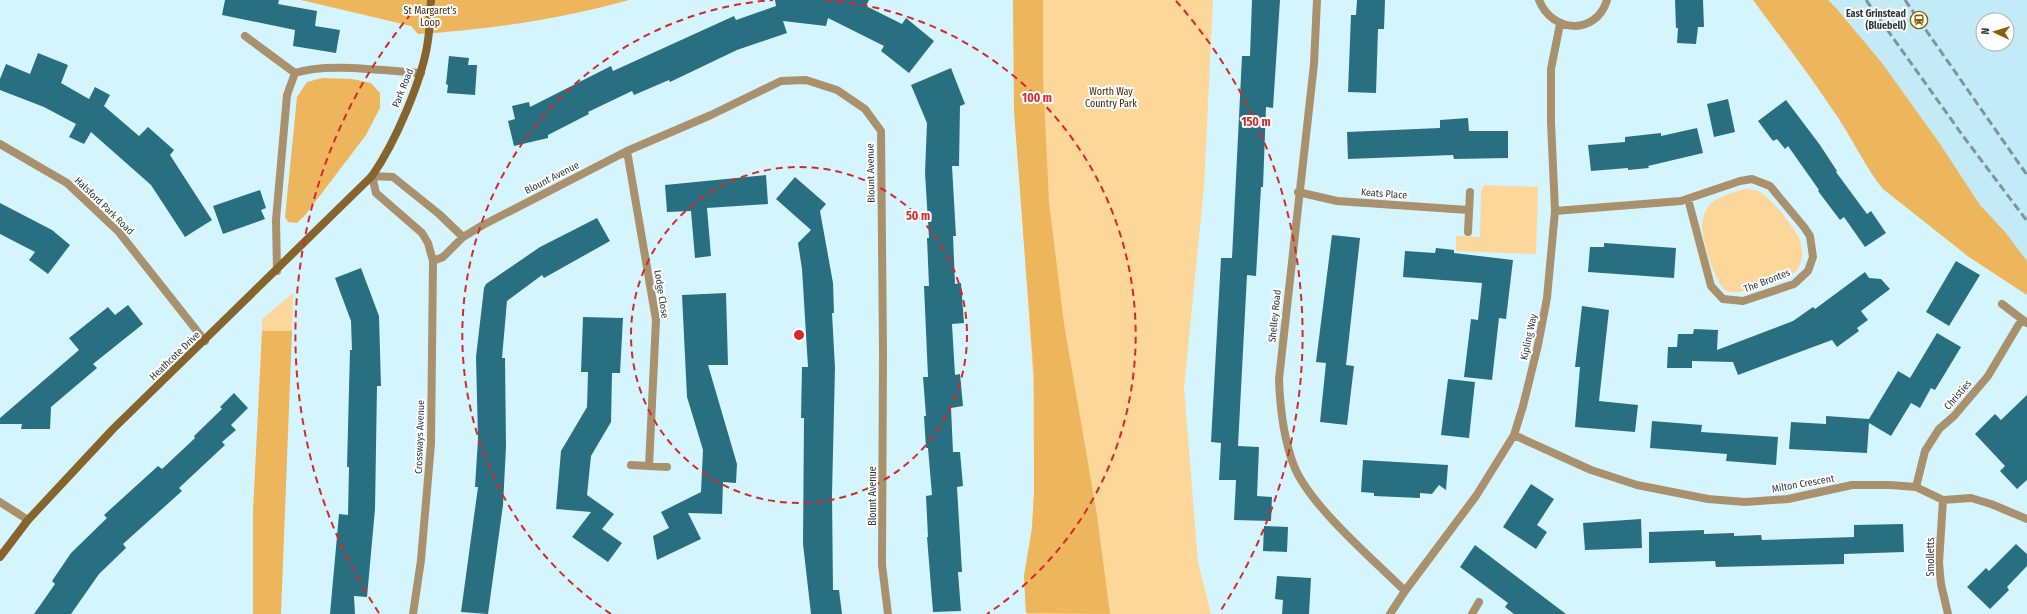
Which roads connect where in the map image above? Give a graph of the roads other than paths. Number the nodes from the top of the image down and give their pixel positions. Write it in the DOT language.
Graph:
graph roads {
  1 [pos="431,0"];
  2 [pos="1317,0"];
  3 [pos="1539,0"];
  4 [pos="1607,0"];
  5 [pos="1560,24"];
  6 [pos="246,36"];
  7 [pos="295,73"];
  8 [pos="420,73"];
  9 [pos="0,144"];
  10 [pos="627,151"];
  11 [pos="372,176"];
  12 [pos="1298,192"];
  13 [pos="1470,192"];
  14 [pos="1688,199"];
  15 [pos="1468,210"];
  16 [pos="1555,211"];
  17 [pos="1468,232"];
  18 [pos="463,237"];
  19 [pos="432,261"];
  20 [pos="277,271"];
  21 [pos="2002,304"];
  22 [pos="2025,321"];
  23 [pos="205,341"];
  24 [pos="1514,435"];
  25 [pos="631,465"];
  26 [pos="649,466"];
  27 [pos="667,467"];
  28 [pos="1916,487"];
  29 [pos="1942,500"];
  30 [pos="0,502"];
  31 [pos="2027,519"];
  32 [pos="28,520"];
  33 [pos="0,557"];
  34 [pos="1405,591"];
  35 [pos="1479,602"];
  36 [pos="413,614"];
  37 [pos="888,614"];
  38 [pos="1390,614"];
  39 [pos="1472,614"];
  40 [pos="1948,614"];
  1 -- 8 [label="street, Park Road"];
  2 -- 12 [label="street, Shelley Road"];
  3 -- 5 [label="street"];
  4 -- 5 [label="street"];
  5 -- 16 [label="street, Kipling Way"];
  6 -- 7 [label="street"];
  7 -- 8 [label="street"];
  7 -- 20 [label="street"];
  8 -- 11 [label="street, Park Road"];
  9 -- 23 [label="street, Halsford Park Road"];
  10 -- 18 [label="street, Blount Avenue"];
  10 -- 26 [label="street, Lodge Close"];
  10 -- 37 [label="street, Blount Avenue"];
  11 -- 18 [label="street"];
  11 -- 19 [label="street"];
  11 -- 20 [label="street, Heathcote Drive"];
  12 -- 15 [label="street, Keats Place"];
  12 -- 34 [label="street, Shelley Road"];
  13 -- 15 [label="street"];
  14 -- 14 [label="street, The Brontes"];
  14 -- 16 [label="street, The Brontes"];
  15 -- 17 [label="street"];
  16 -- 24 [label="street, Kipling Way"];
  18 -- 19 [label="street, Blount Avenue"];
  19 -- 36 [label="street, Crossways Avenue"];
  20 -- 23 [label="street, Heathcote Drive"];
  21 -- 22 [label="street"];
  22 -- 28 [label="street, Christies"];
  23 -- 32 [label="street, Heathcote Drive"];
  24 -- 28 [label="street, Milton Crescent"];
  24 -- 34 [label="street, Kipling Way"];
  25 -- 26 [label="street"];
  26 -- 27 [label="street"];
  28 -- 29 [label="street, Milton Crescent"];
  29 -- 31 [label="street"];
  29 -- 40 [label="street, Smolletts"];
  30 -- 32 [label="street"];
  32 -- 33 [label="street, Heathcote Drive"];
  34 -- 38 [label="street, Kipling Way"];
  35 -- 39 [label="street"];
}
